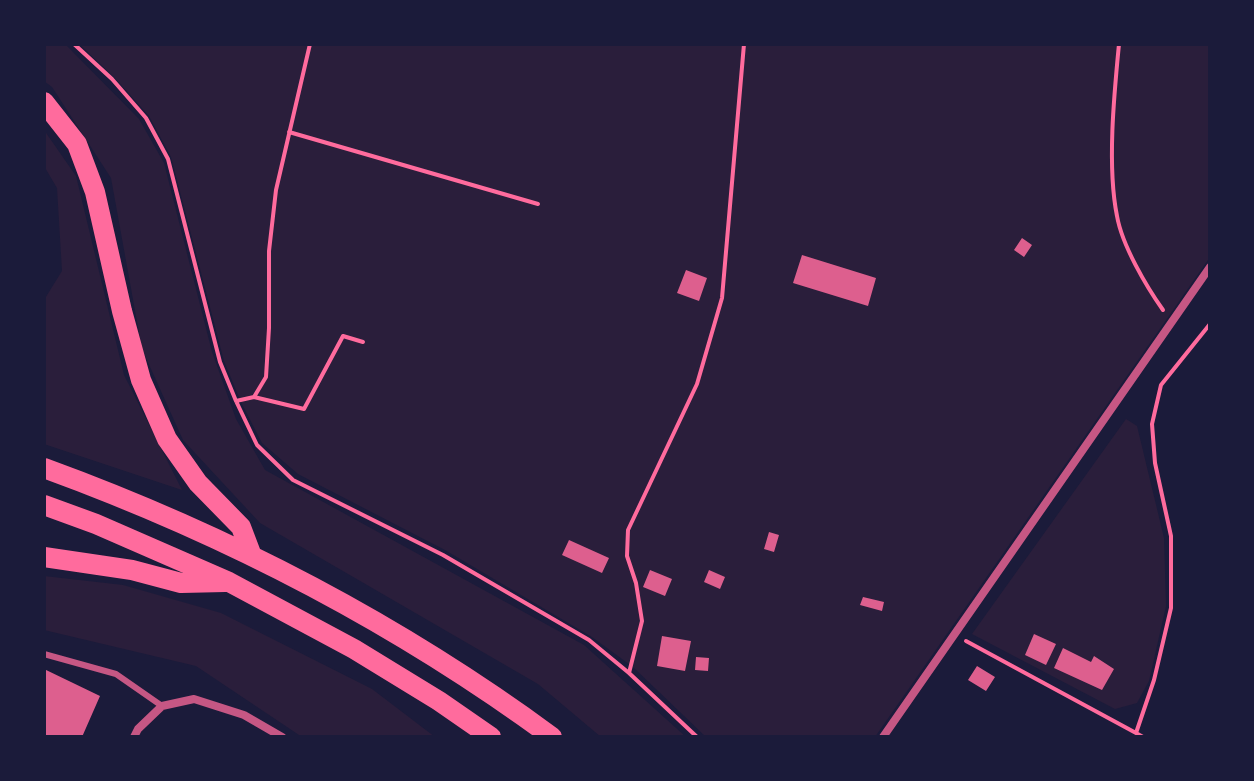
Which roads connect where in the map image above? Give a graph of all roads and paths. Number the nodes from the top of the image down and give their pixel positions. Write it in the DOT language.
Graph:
graph roads {
  1 [pos="74,44"];
  2 [pos="310,44"];
  3 [pos="744,44"];
  4 [pos="1119,44"];
  5 [pos="44,102"];
  6 [pos="289,132"];
  7 [pos="538,204"];
  8 [pos="1210,267"];
  9 [pos="1173,320"];
  10 [pos="1210,324"];
  11 [pos="363,342"];
  12 [pos="254,397"];
  13 [pos="236,401"];
  14 [pos="44,468"];
  15 [pos="44,505"];
  16 [pos="252,556"];
  17 [pos="44,557"];
  18 [pos="229,582"];
  19 [pos="953,634"];
  20 [pos="44,654"];
  21 [pos="629,673"];
  22 [pos="162,706"];
  23 [pos="1136,733"];
  24 [pos="134,737"];
  25 [pos="282,737"];
  26 [pos="491,737"];
  27 [pos="552,737"];
  28 [pos="697,737"];
  29 [pos="883,737"];
  30 [pos="1143,737"];
  1 -- 13 [label="path"];
  2 -- 6 [label="path"];
  3 -- 21 [label="path"];
  4 -- 9 [label="path"];
  5 -- 16 [label="highway"];
  6 -- 7 [label="path"];
  6 -- 12 [label="path"];
  8 -- 9 [label="street"];
  9 -- 19 [label="street"];
  10 -- 23 [label="path"];
  11 -- 12 [label="path"];
  12 -- 13 [label="path"];
  13 -- 21 [label="path"];
  14 -- 16 [label="highway"];
  15 -- 18 [label="highway"];
  16 -- 27 [label="highway"];
  17 -- 18 [label="highway"];
  18 -- 26 [label="highway"];
  19 -- 23 [label="path"];
  19 -- 29 [label="street"];
  20 -- 22 [label="lane"];
  21 -- 28 [label="path"];
  22 -- 24 [label="street"];
  22 -- 25 [label="street"];
  23 -- 30 [label="path"];
}
